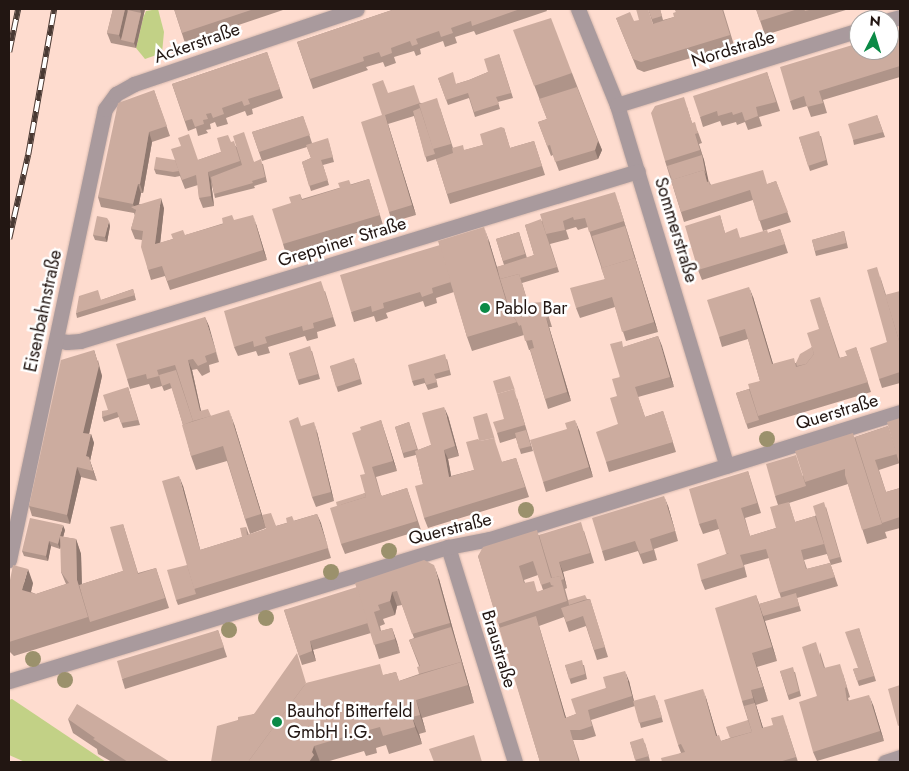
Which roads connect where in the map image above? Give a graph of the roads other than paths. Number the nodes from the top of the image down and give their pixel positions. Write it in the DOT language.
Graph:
graph roads {
  1 [pos="357,9"];
  2 [pos="578,9"];
  3 [pos="849,33"];
  4 [pos="134,84"];
  5 [pos="617,105"];
  6 [pos="638,171"];
  7 [pos="56,340"];
  8 [pos="900,412"];
  9 [pos="727,466"];
  10 [pos="448,546"];
  11 [pos="9,560"];
  12 [pos="9,681"];
  13 [pos="900,758"];
  14 [pos="515,762"];
  15 [pos="885,762"];
  1 -- 4 [label="street, Ackerstraße"];
  2 -- 5 [label="street, Sommerstraße"];
  3 -- 5 [label="street, Nordstraße"];
  4 -- 7 [label="street, Eisenbahnstraße"];
  5 -- 6 [label="street, Sommerstraße"];
  6 -- 7 [label="street, Greppiner Straße"];
  6 -- 9 [label="street, Sommerstraße"];
  7 -- 11 [label="street, Eisenbahnstraße"];
  8 -- 9 [label="street, Querstraße"];
  9 -- 10 [label="street, Querstraße"];
  10 -- 12 [label="street, Querstraße"];
  10 -- 14 [label="street, Braustraße"];
  13 -- 15 [label="street"];
}
